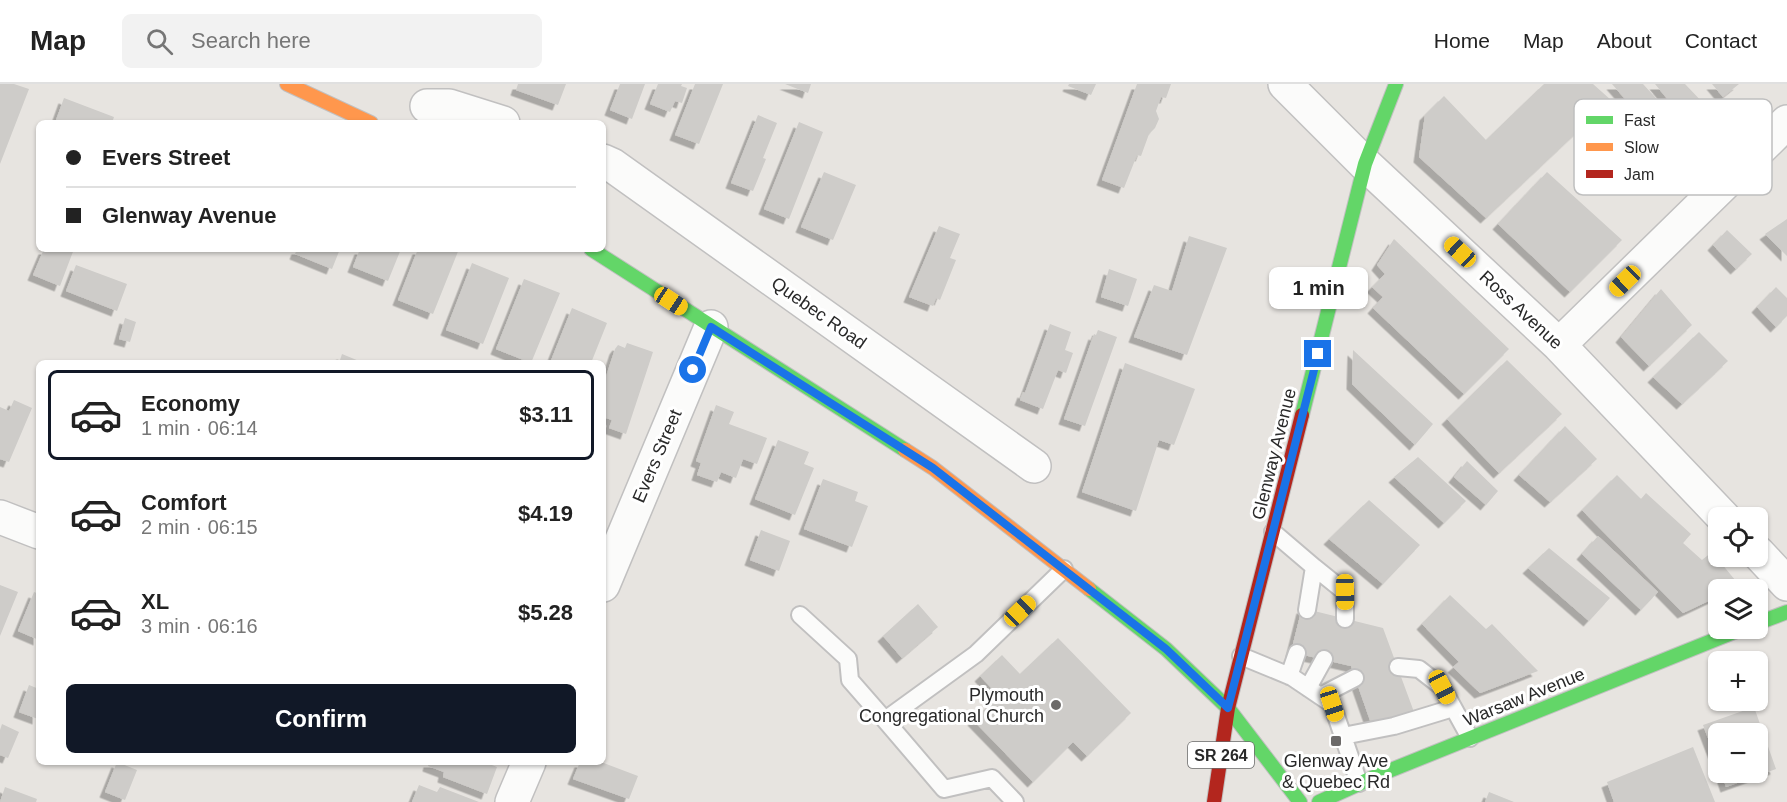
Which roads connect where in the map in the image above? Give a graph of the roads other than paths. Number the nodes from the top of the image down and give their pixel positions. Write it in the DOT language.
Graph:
graph roads {
  1 [pos="287,84"];
  2 [pos="1285,84"];
  3 [pos="1396,84"];
  4 [pos="428,104"];
  5 [pos="365,120"];
  6 [pos="493,120"];
  7 [pos="1787,122"];
  8 [pos="1772,137"];
  9 [pos="606,162"];
  10 [pos="1365,164"];
  11 [pos="1712,195"];
  12 [pos="596,252"];
  13 [pos="711,327"];
  14 [pos="1559,345"];
  15 [pos="1034,466"];
  16 [pos="1714,507"];
  17 [pos="0,517"];
  18 [pos="36,531"];
  19 [pos="1273,532"];
  20 [pos="1768,564"];
  21 [pos="1314,567"];
  22 [pos="1064,569"];
  23 [pos="606,578"];
  24 [pos="1787,584"];
  25 [pos="1306,610"];
  26 [pos="1787,612"];
  27 [pos="800,615"];
  28 [pos="1345,619"];
  29 [pos="1768,619"];
  30 [pos="1717,639"];
  31 [pos="1297,653"];
  32 [pos="1241,656"];
  33 [pos="1324,659"];
  34 [pos="1398,667"];
  35 [pos="1289,676"];
  36 [pos="1355,678"];
  37 [pos="1314,692"];
  38 [pos="1228,708"];
  39 [pos="1453,708"];
  40 [pos="885,720"];
  41 [pos="1343,736"];
  42 [pos="1470,738"];
  43 [pos="528,765"];
  44 [pos="1359,783"];
  45 [pos="512,802"];
  46 [pos="1015,802"];
  47 [pos="1214,802"];
  48 [pos="1300,802"];
  49 [pos="1319,802"];
  1 -- 5 [label="main road"];
  2 -- 10 [label="street, Ross Avenue"];
  3 -- 10 [label="main road, Glenway Avenue / SR 264"];
  4 -- 6 [label="street"];
  7 -- 8 [label="street"];
  9 -- 15 [label="street, Quebec Road"];
  10 -- 14 [label="street, Ross Avenue"];
  10 -- 19 [label="main road, Glenway Avenue / SR 264"];
  11 -- 14 [label="street"];
  12 -- 13 [label="main road"];
  13 -- 22 [label="main road"];
  13 -- 23 [label="street, Evers Street"];
  14 -- 16 [label="street, Ross Avenue"];
  17 -- 18 [label="street"];
  19 -- 21 [label="lane"];
  19 -- 32 [label="main road, Glenway Avenue / SR 264"];
  20 -- 24 [label="street"];
  21 -- 25 [label="lane"];
  21 -- 28 [label="lane"];
  22 -- 38 [label="main road"];
  22 -- 40 [label="lane"];
  26 -- 29 [label="main road"];
  27 -- 40 [label="lane"];
  30 -- 42 [label="main road, Warsaw Avenue"];
  31 -- 35 [label="lane"];
  32 -- 35 [label="lane"];
  32 -- 38 [label="main road, Glenway Avenue / SR 264"];
  33 -- 37 [label="lane"];
  34 -- 39 [label="lane"];
  35 -- 37 [label="lane"];
  36 -- 37 [label="lane"];
  37 -- 41 [label="lane"];
  38 -- 47 [label="main road, Glenway Avenue / SR 264"];
  38 -- 48 [label="main road"];
  39 -- 41 [label="lane"];
  39 -- 42 [label="lane"];
  40 -- 46 [label="lane"];
  41 -- 44 [label="lane"];
  42 -- 44 [label="main road, Warsaw Avenue"];
  43 -- 45 [label="street"];
  44 -- 49 [label="main road, Warsaw Avenue"];
}
